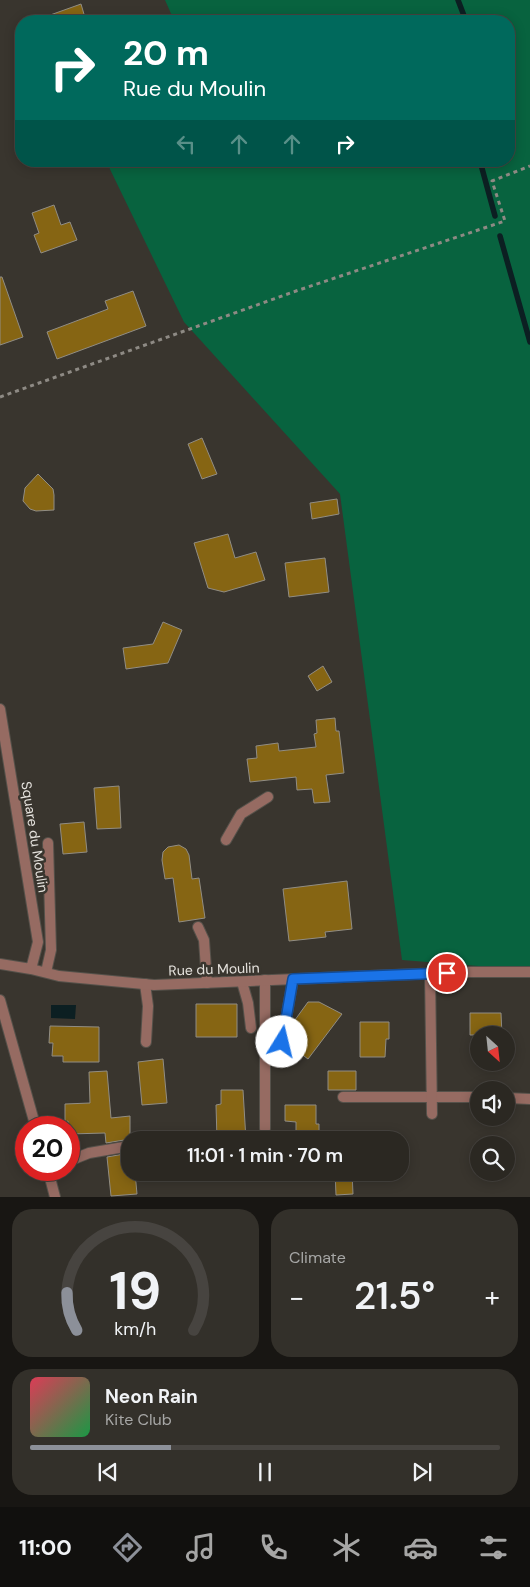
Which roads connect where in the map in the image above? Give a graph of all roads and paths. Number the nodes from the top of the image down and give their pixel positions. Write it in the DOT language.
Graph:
graph roads {
  1 [pos="530,166"];
  2 [pos="0,397"];
  3 [pos="0,709"];
  4 [pos="268,797"];
  5 [pos="226,840"];
  6 [pos="48,843"];
  7 [pos="198,927"];
  8 [pos="0,964"];
  9 [pos="31,969"];
  10 [pos="46,972"];
  11 [pos="530,972"];
  12 [pos="430,973"];
  13 [pos="293,979"];
  14 [pos="266,980"];
  15 [pos="242,982"];
  16 [pos="207,983"];
  17 [pos="145,984"];
  18 [pos="0,1000"];
  19 [pos="251,1028"];
  20 [pos="146,1042"];
  21 [pos="289,1057"];
  22 [pos="431,1096"];
  23 [pos="344,1097"];
  24 [pos="470,1097"];
  25 [pos="515,1098"];
  26 [pos="530,1099"];
  27 [pos="432,1114"];
  28 [pos="33,1116"];
  29 [pos="265,1129"];
  30 [pos="121,1147"];
  31 [pos="80,1156"];
  32 [pos="51,1181"];
  33 [pos="55,1197"];
  1 -- 2 [label="path"];
  3 -- 9 [label="street, Square du Moulin"];
  4 -- 5 [label="street"];
  6 -- 10 [label="street"];
  7 -- 16 [label="street"];
  8 -- 9 [label="street, Rue du Moulin"];
  9 -- 10 [label="street, Rue du Moulin"];
  10 -- 17 [label="street, Rue du Moulin"];
  11 -- 12 [label="street, Rue du Moulin"];
  12 -- 13 [label="street, Rue du Moulin"];
  12 -- 22 [label="street"];
  13 -- 14 [label="street, Rue du Moulin"];
  13 -- 21 [label="street"];
  14 -- 15 [label="street, Rue du Moulin"];
  14 -- 29 [label="street"];
  15 -- 16 [label="street, Rue du Moulin"];
  15 -- 19 [label="street"];
  16 -- 17 [label="street, Rue du Moulin"];
  17 -- 20 [label="street"];
  18 -- 28 [label="street"];
  22 -- 23 [label="street"];
  22 -- 24 [label="street"];
  22 -- 27 [label="street"];
  25 -- 26 [label="street"];
  30 -- 31 [label="street"];
  32 -- 33 [label="street"];
}
